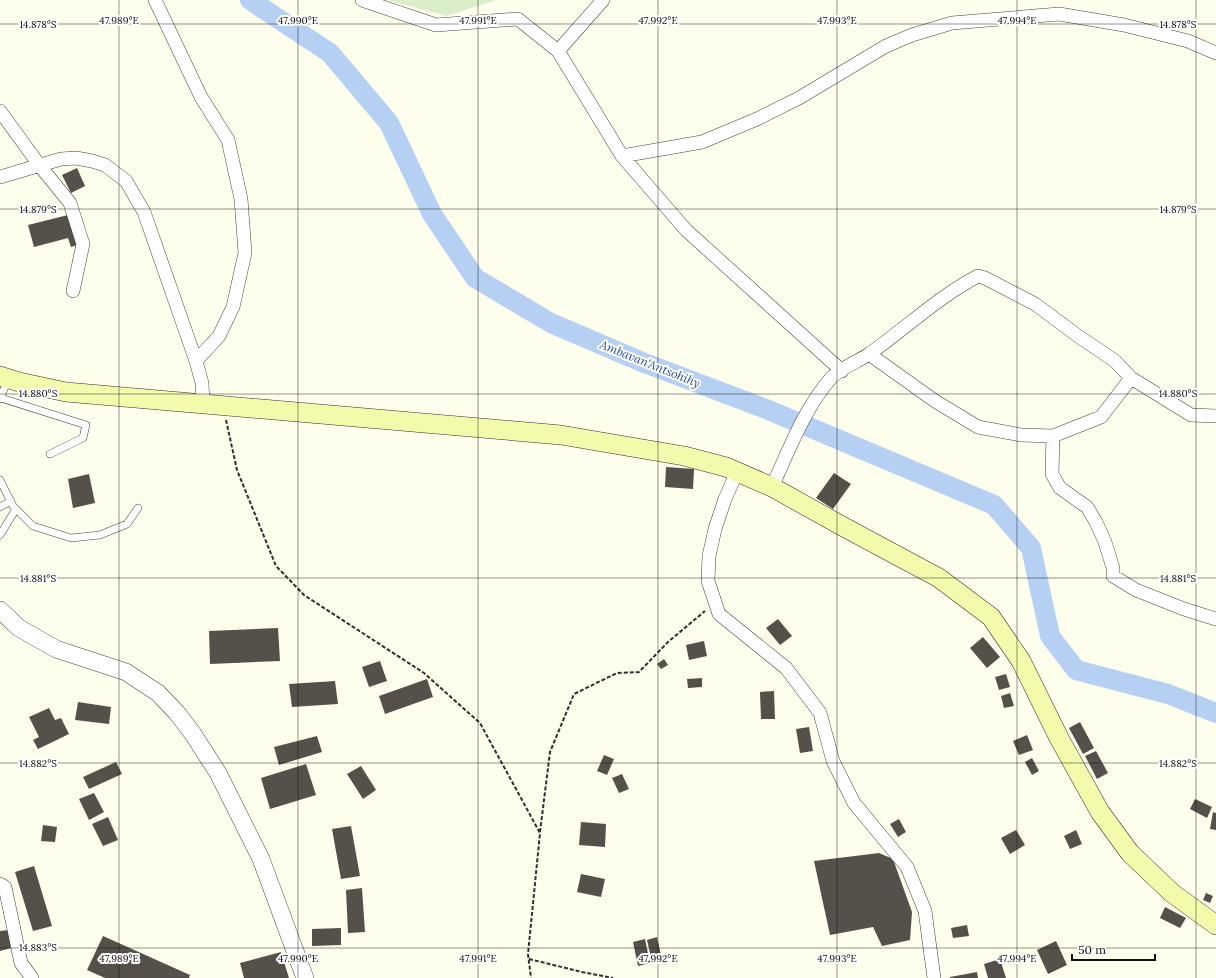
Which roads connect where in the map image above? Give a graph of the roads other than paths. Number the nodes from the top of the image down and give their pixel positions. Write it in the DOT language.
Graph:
graph roads {
  1 [pos="155,0"];
  2 [pos="362,0"];
  3 [pos="603,0"];
  4 [pos="558,51"];
  5 [pos="1216,53"];
  6 [pos="0,110"];
  7 [pos="622,156"];
  8 [pos="40,166"];
  9 [pos="0,177"];
  10 [pos="73,291"];
  11 [pos="869,354"];
  12 [pos="196,361"];
  13 [pos="842,371"];
  14 [pos="4,378"];
  15 [pos="1131,378"];
  16 [pos="0,399"];
  17 [pos="203,404"];
  18 [pos="1216,416"];
  19 [pos="1053,436"];
  20 [pos="50,454"];
  21 [pos="737,472"];
  22 [pos="0,480"];
  23 [pos="772,487"];
  24 [pos="11,501"];
  25 [pos="0,508"];
  26 [pos="138,508"];
  27 [pos="16,509"];
  28 [pos="0,535"];
  29 [pos="0,610"];
  30 [pos="1216,619"];
  31 [pos="0,884"];
  32 [pos="1216,925"];
  33 [pos="32,978"];
  34 [pos="305,978"];
  35 [pos="934,978"];
  1 -- 12 [label="street"];
  2 -- 4 [label="street"];
  3 -- 4 [label="street"];
  4 -- 7 [label="street"];
  5 -- 7 [label="street"];
  6 -- 8 [label="street"];
  7 -- 13 [label="street"];
  8 -- 9 [label="street"];
  8 -- 10 [label="street"];
  8 -- 12 [label="street"];
  11 -- 13 [label="street"];
  11 -- 15 [label="street"];
  11 -- 19 [label="street"];
  12 -- 17 [label="street"];
  13 -- 23 [label="street"];
  14 -- 16 [label="lane"];
  14 -- 17 [label="main road"];
  15 -- 18 [label="street"];
  15 -- 19 [label="street"];
  16 -- 20 [label="lane"];
  17 -- 21 [label="main road"];
  19 -- 30 [label="street"];
  21 -- 23 [label="main road"];
  21 -- 35 [label="street"];
  22 -- 24 [label="lane"];
  23 -- 32 [label="main road"];
  24 -- 25 [label="lane"];
  24 -- 27 [label="lane"];
  26 -- 27 [label="lane"];
  27 -- 28 [label="lane"];
  29 -- 34 [label="street"];
  31 -- 33 [label="street"];
}
